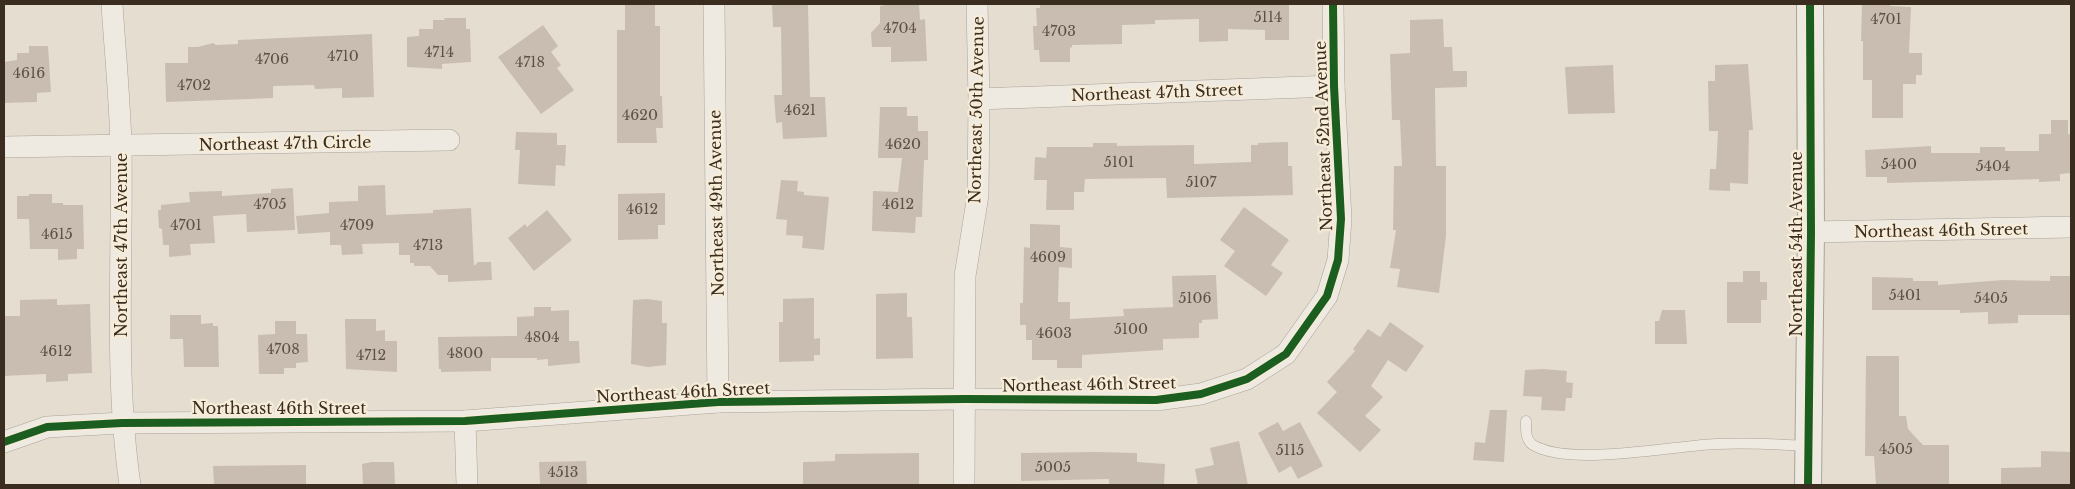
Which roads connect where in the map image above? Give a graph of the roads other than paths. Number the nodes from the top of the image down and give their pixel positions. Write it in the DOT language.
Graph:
graph roads {
  1 [pos="112,4"];
  2 [pos="714,4"];
  3 [pos="977,4"];
  4 [pos="1333,4"];
  5 [pos="1810,4"];
  6 [pos="1334,86"];
  7 [pos="979,99"];
  8 [pos="449,140"];
  9 [pos="121,146"];
  10 [pos="4,148"];
  11 [pos="2071,227"];
  12 [pos="1811,232"];
  13 [pos="1327,296"];
  14 [pos="964,399"];
  15 [pos="718,402"];
  16 [pos="466,421"];
  17 [pos="1526,421"];
  18 [pos="122,423"];
  19 [pos="4,442"];
  20 [pos="1808,446"];
  21 [pos="130,485"];
  22 [pos="467,485"];
  23 [pos="964,485"];
  24 [pos="1808,485"];
  1 -- 9 [label="street, Northeast 47th Avenue"];
  2 -- 15 [label="street, Northeast 49th Avenue"];
  3 -- 7 [label="street, Northeast 50th Avenue"];
  4 -- 6 [label="street, Northeast 52nd Avenue"];
  5 -- 12 [label="street, Northeast 54th Avenue"];
  6 -- 7 [label="street, Northeast 47th Street"];
  6 -- 13 [label="street, Northeast 52nd Avenue"];
  7 -- 14 [label="street, Northeast 50th Avenue"];
  8 -- 9 [label="street, Northeast 47th Circle"];
  9 -- 10 [label="street"];
  9 -- 18 [label="street, Northeast 47th Avenue"];
  11 -- 12 [label="street, Northeast 46th Street"];
  12 -- 20 [label="street, Northeast 54th Avenue"];
  13 -- 14 [label="street, Northeast 46th Street"];
  14 -- 15 [label="street, Northeast 46th Street"];
  14 -- 23 [label="street, Northeast 50th Avenue"];
  15 -- 16 [label="street, Northeast 46th Street"];
  16 -- 18 [label="street, Northeast 46th Street"];
  16 -- 22 [label="street"];
  17 -- 20 [label="lane"];
  18 -- 19 [label="street, Northeast 46th Street"];
  18 -- 21 [label="street, Northeast 47th Avenue"];
  20 -- 24 [label="street, Northeast 54th Avenue"];
}
